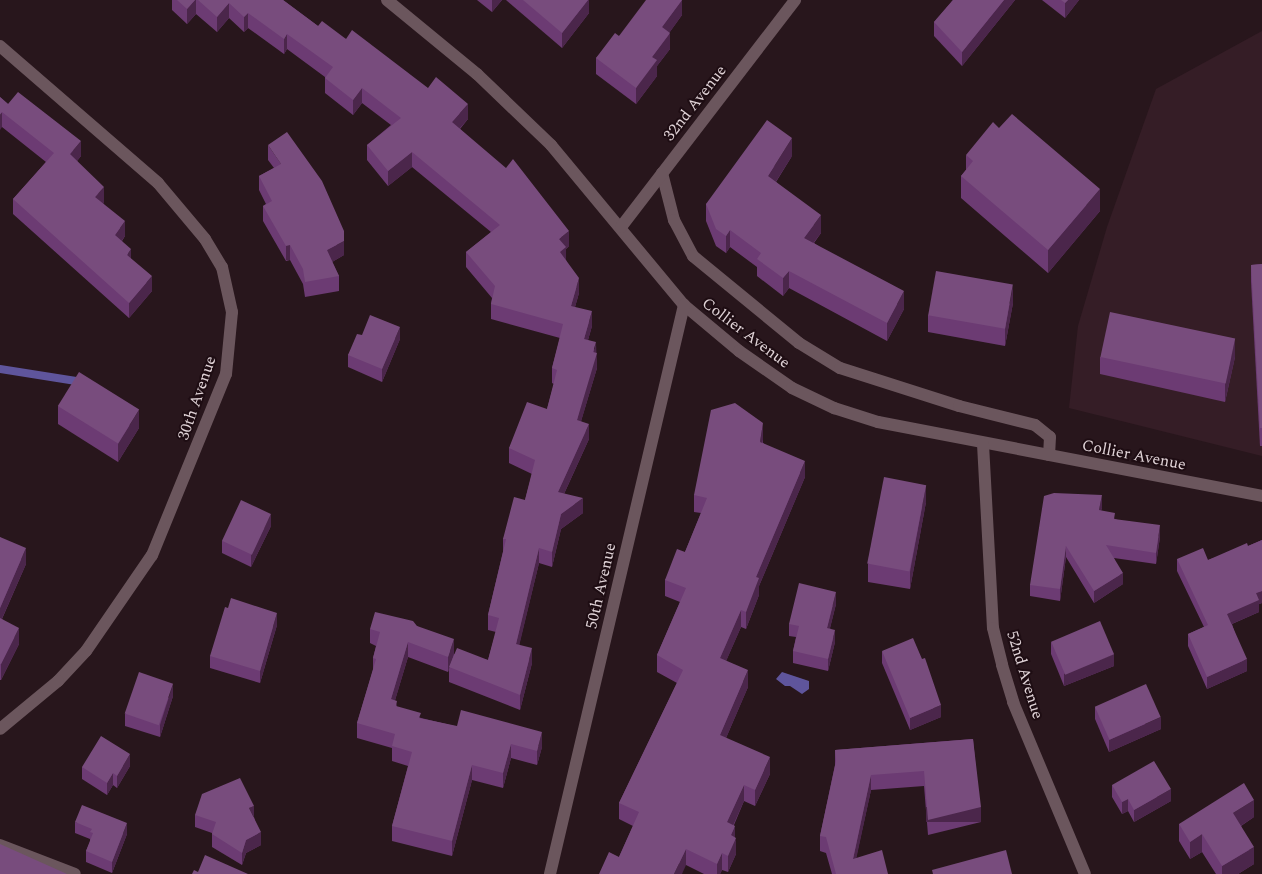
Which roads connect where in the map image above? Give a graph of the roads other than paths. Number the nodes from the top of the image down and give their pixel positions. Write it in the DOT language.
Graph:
graph roads {
  1 [pos="387,0"];
  2 [pos="795,0"];
  3 [pos="0,46"];
  4 [pos="662,173"];
  5 [pos="621,227"];
  6 [pos="684,306"];
  7 [pos="984,444"];
  8 [pos="1049,455"];
  9 [pos="1262,496"];
  10 [pos="0,728"];
  11 [pos="0,845"];
  12 [pos="75,874"];
  13 [pos="550,874"];
  14 [pos="1085,874"];
  1 -- 5 [label="street, Collier Avenue"];
  2 -- 4 [label="street, 32nd Avenue"];
  3 -- 10 [label="street, 30th Avenue"];
  4 -- 5 [label="street, 32nd Avenue"];
  4 -- 8 [label="street"];
  5 -- 6 [label="street, Collier Avenue"];
  6 -- 7 [label="street, Collier Avenue"];
  6 -- 13 [label="street, 50th Avenue"];
  7 -- 8 [label="street, Collier Avenue"];
  7 -- 14 [label="street, 52nd Avenue"];
  8 -- 9 [label="street, Collier Avenue"];
  11 -- 12 [label="street"];
}
